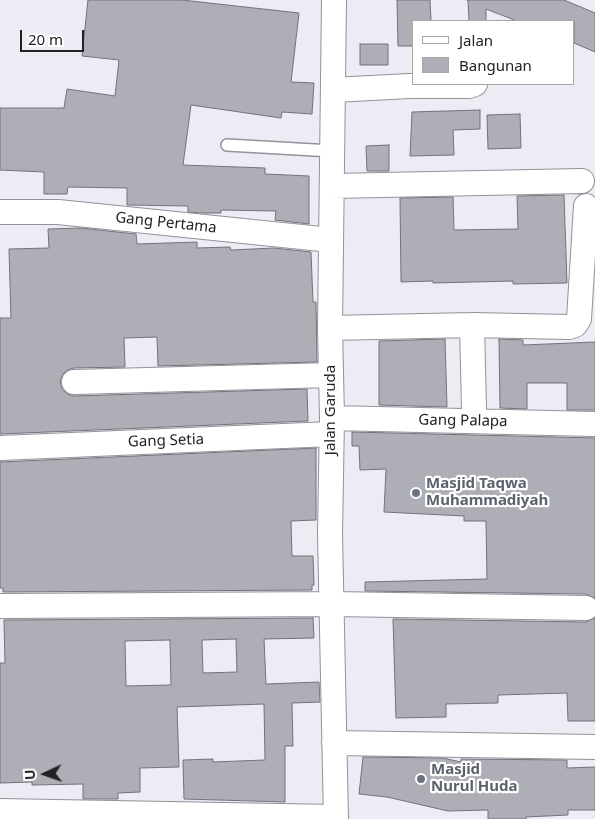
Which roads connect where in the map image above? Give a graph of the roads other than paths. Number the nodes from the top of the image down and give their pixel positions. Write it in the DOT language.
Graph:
graph roads {
  1 [pos="334,0"];
  2 [pos="472,85"];
  3 [pos="333,90"];
  4 [pos="227,145"];
  5 [pos="332,151"];
  6 [pos="582,181"];
  7 [pos="332,186"];
  8 [pos="586,206"];
  9 [pos="0,212"];
  10 [pos="331,240"];
  11 [pos="472,325"];
  12 [pos="330,328"];
  13 [pos="331,375"];
  14 [pos="74,382"];
  15 [pos="474,409"];
  16 [pos="595,424"];
  17 [pos="332,426"];
  18 [pos="0,448"];
  19 [pos="332,604"];
  20 [pos="0,606"];
  21 [pos="586,608"];
  22 [pos="334,743"];
  23 [pos="595,747"];
  24 [pos="0,811"];
  25 [pos="336,818"];
  1 -- 3 [label="street, Jalan Garuda"];
  2 -- 3 [label="street"];
  3 -- 5 [label="street, Jalan Garuda"];
  4 -- 5 [label="lane"];
  5 -- 7 [label="street, Jalan Garuda"];
  6 -- 7 [label="street"];
  7 -- 10 [label="street, Jalan Garuda"];
  8 -- 11 [label="street"];
  9 -- 10 [label="street, Gang Pertama"];
  10 -- 12 [label="street, Jalan Garuda"];
  11 -- 12 [label="street"];
  11 -- 15 [label="street"];
  12 -- 13 [label="street, Jalan Garuda"];
  13 -- 14 [label="street"];
  13 -- 17 [label="street, Jalan Garuda"];
  16 -- 17 [label="street, Gang Palapa"];
  17 -- 18 [label="street, Gang Setia"];
  17 -- 19 [label="street, Jalan Garuda"];
  19 -- 20 [label="street"];
  19 -- 21 [label="street"];
  19 -- 22 [label="street, Jalan Garuda"];
  22 -- 23 [label="street"];
  22 -- 25 [label="street, Jalan Garuda"];
  24 -- 25 [label="street"];
}
